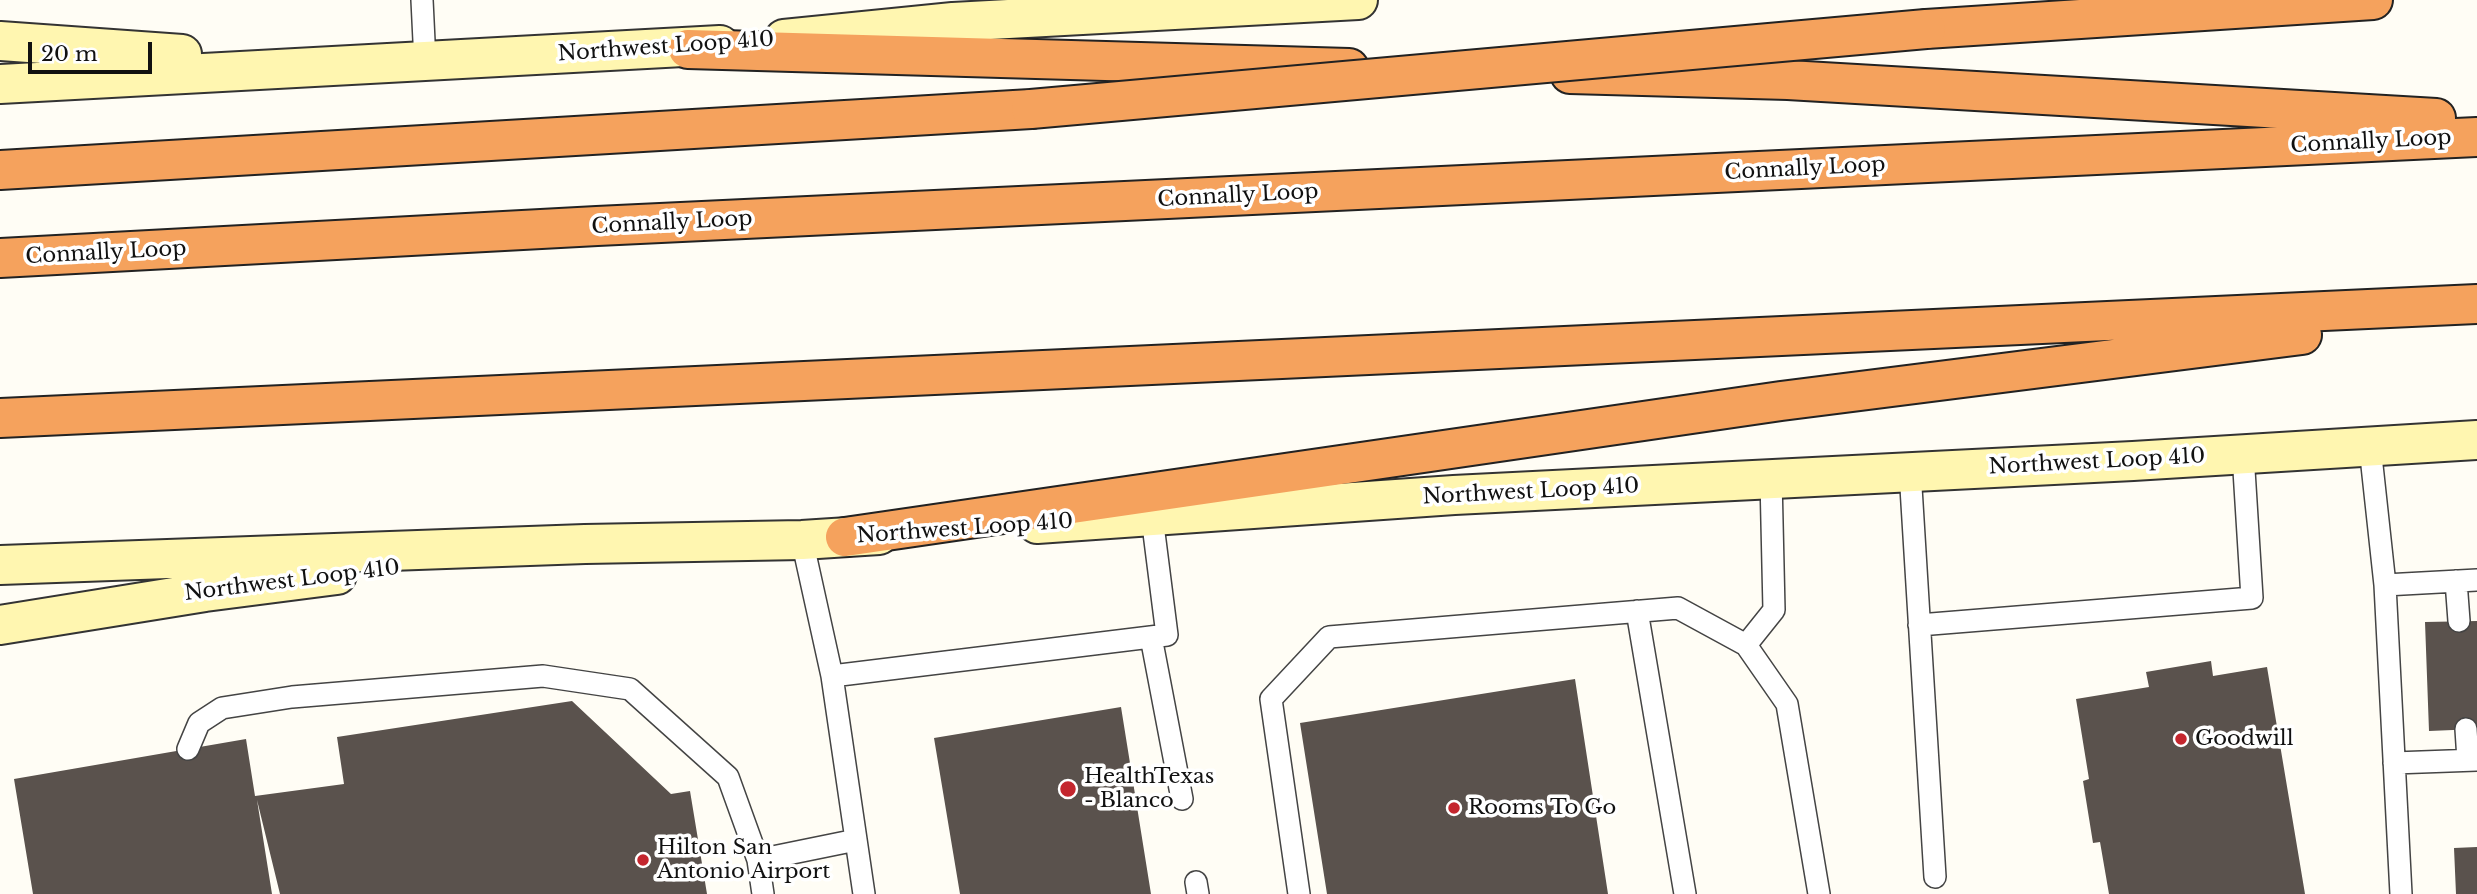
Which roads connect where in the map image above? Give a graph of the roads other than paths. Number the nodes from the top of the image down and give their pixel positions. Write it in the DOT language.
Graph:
graph roads {
  1 [pos="422,0"];
  2 [pos="1358,0"];
  3 [pos="2373,0"];
  4 [pos="0,41"];
  5 [pos="688,49"];
  6 [pos="425,62"];
  7 [pos="352,65"];
  8 [pos="0,84"];
  9 [pos="2477,120"];
  10 [pos="2477,137"];
  11 [pos="0,170"];
  12 [pos="0,258"];
  13 [pos="2477,304"];
  14 [pos="2477,313"];
  15 [pos="0,418"];
  16 [pos="2477,440"];
  17 [pos="2370,447"];
  18 [pos="2243,454"];
  19 [pos="1910,471"];
  20 [pos="1771,479"];
  21 [pos="1152,517"];
  22 [pos="845,537"];
  23 [pos="802,540"];
  24 [pos="585,544"];
  25 [pos="0,565"];
  26 [pos="2466,580"];
  27 [pos="2385,584"];
  28 [pos="1637,611"];
  29 [pos="2459,621"];
  30 [pos="0,625"];
  31 [pos="1920,625"];
  32 [pos="1152,637"];
  33 [pos="1746,645"];
  34 [pos="832,676"];
  35 [pos="2466,729"];
  36 [pos="188,749"];
  37 [pos="2473,760"];
  38 [pos="2394,763"];
  39 [pos="1182,799"];
  40 [pos="856,840"];
  41 [pos="758,860"];
  42 [pos="1935,877"];
  43 [pos="763,894"];
  44 [pos="864,894"];
  45 [pos="1299,894"];
  46 [pos="1685,894"];
  47 [pos="1819,894"];
  48 [pos="2401,894"];
  1 -- 6 [label="lane"];
  2 -- 5 [label="main road, Northwest Loop 410"];
  3 -- 11 [label="highway, bridge"];
  4 -- 7 [label="main road, Northwest Loop 410"];
  5 -- 6 [label="main road, Northwest Loop 410"];
  5 -- 9 [label="highway"];
  6 -- 7 [label="main road, Northwest Loop 410"];
  7 -- 8 [label="main road, Northwest Loop 410"];
  10 -- 12 [label="highway, Connally Loop"];
  13 -- 15 [label="highway"];
  14 -- 22 [label="highway"];
  16 -- 17 [label="main road, Northwest Loop 410"];
  17 -- 18 [label="main road, Northwest Loop 410"];
  17 -- 27 [label="lane"];
  18 -- 19 [label="main road, Northwest Loop 410"];
  18 -- 31 [label="lane"];
  19 -- 20 [label="main road, Northwest Loop 410"];
  19 -- 31 [label="lane"];
  20 -- 21 [label="main road, Northwest Loop 410"];
  20 -- 33 [label="lane"];
  21 -- 22 [label="main road, Northwest Loop 410"];
  21 -- 32 [label="lane"];
  22 -- 23 [label="main road, Northwest Loop 410"];
  23 -- 24 [label="main road, Northwest Loop 410"];
  23 -- 34 [label="lane"];
  24 -- 25 [label="main road, Northwest Loop 410"];
  24 -- 30 [label="main road, Northwest Loop 410"];
  26 -- 27 [label="lane"];
  26 -- 29 [label="lane"];
  27 -- 38 [label="lane"];
  28 -- 33 [label="lane"];
  28 -- 45 [label="lane"];
  28 -- 46 [label="lane"];
  31 -- 42 [label="lane"];
  32 -- 34 [label="lane"];
  32 -- 39 [label="lane"];
  33 -- 47 [label="lane"];
  34 -- 40 [label="lane"];
  35 -- 37 [label="lane"];
  36 -- 41 [label="lane"];
  37 -- 38 [label="lane"];
  38 -- 48 [label="lane"];
  40 -- 41 [label="lane"];
  40 -- 44 [label="lane"];
  41 -- 43 [label="lane"];
}
